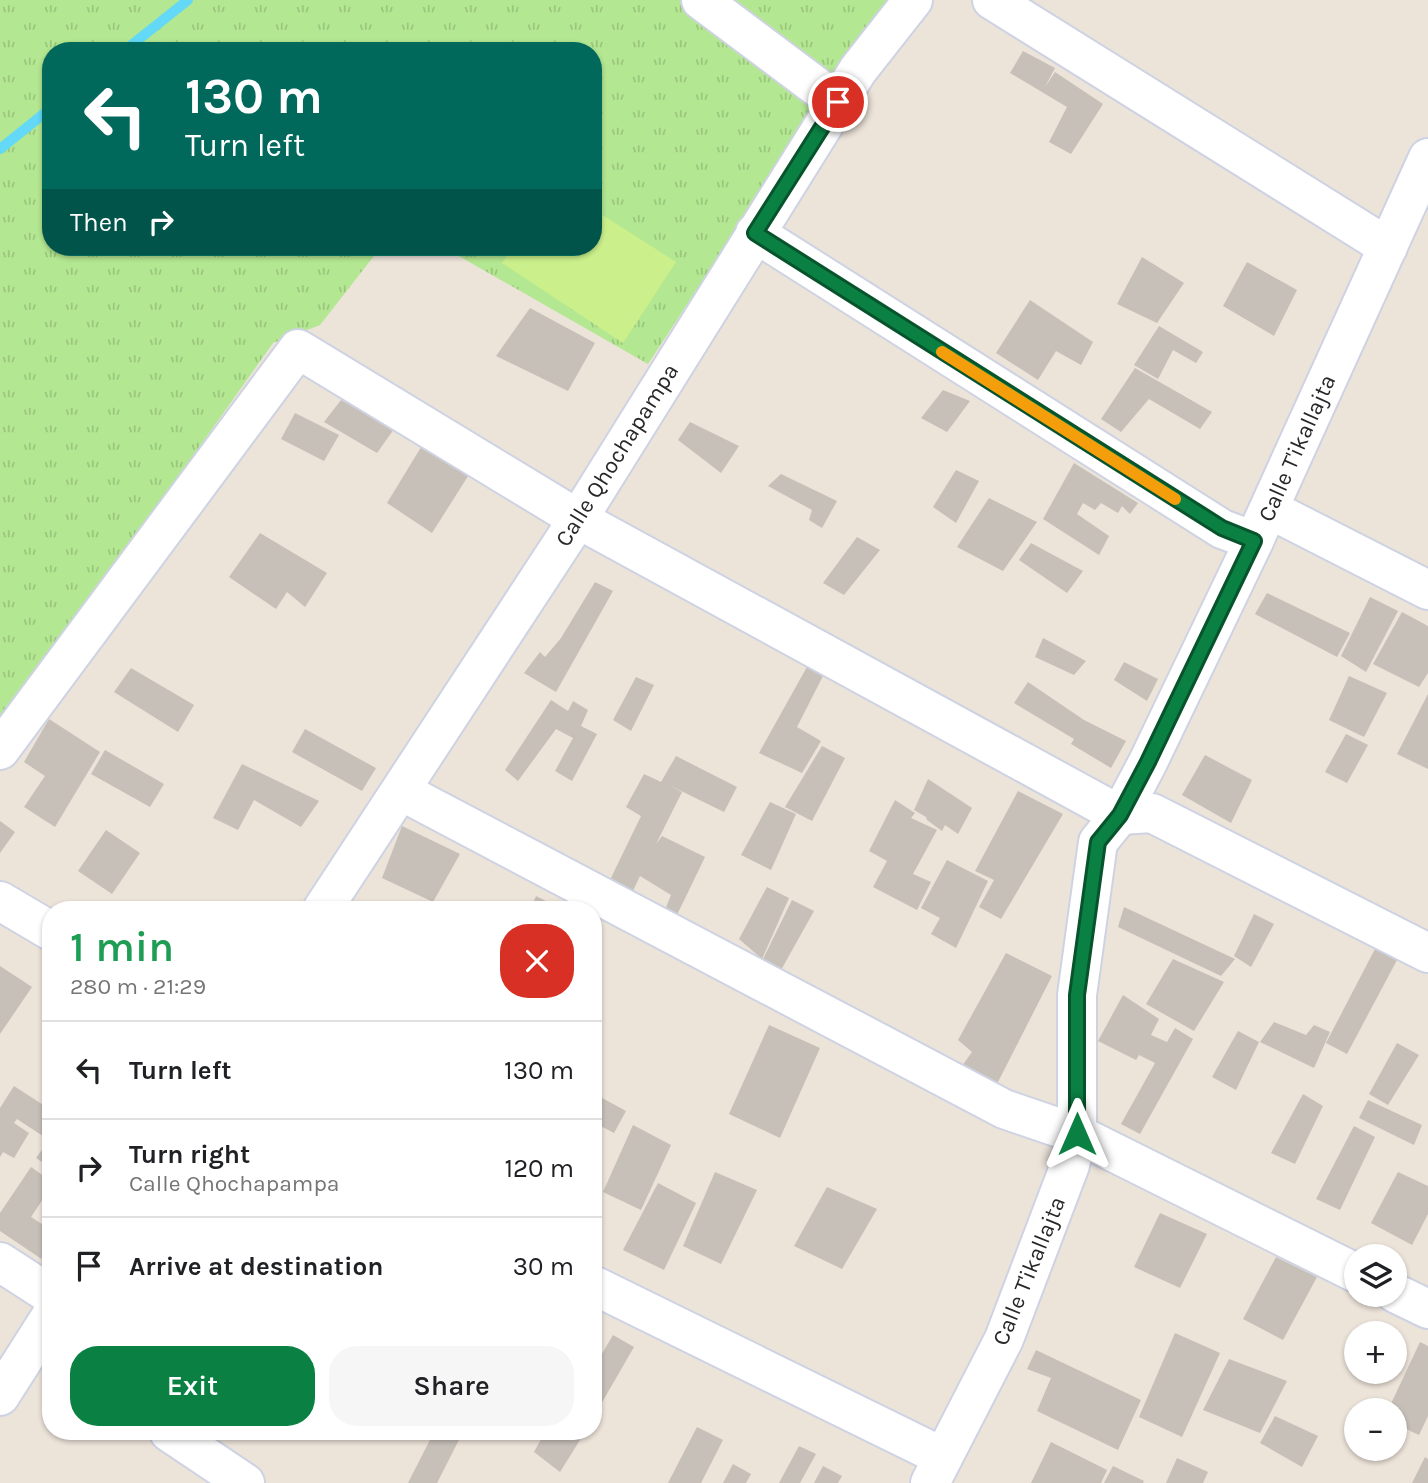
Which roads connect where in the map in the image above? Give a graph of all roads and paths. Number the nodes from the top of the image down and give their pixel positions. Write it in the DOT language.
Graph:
graph roads {
  1 [pos="701,0"];
  2 [pos="913,0"];
  3 [pos="992,0"];
  4 [pos="838,102"];
  5 [pos="1428,158"];
  6 [pos="1406,231"];
  7 [pos="755,233"];
  8 [pos="578,519"];
  9 [pos="1261,525"];
  10 [pos="1428,590"];
  11 [pos="0,750"];
  12 [pos="401,791"];
  13 [pos="1120,815"];
  14 [pos="0,901"];
  15 [pos="328,901"];
  16 [pos="42,926"];
  17 [pos="1428,953"];
  18 [pos="1077,1134"];
  19 [pos="0,1262"];
  20 [pos="1344,1267"];
  21 [pos="42,1289"];
  22 [pos="602,1290"];
  23 [pos="1407,1299"];
  24 [pos="1428,1309"];
  25 [pos="42,1341"];
  26 [pos="0,1396"];
  27 [pos="181,1440"];
  28 [pos="936,1470"];
  29 [pos="244,1483"];
  1 -- 4 [label="street"];
  2 -- 4 [label="street, Calle Qhochapampa"];
  3 -- 6 [label="street"];
  4 -- 7 [label="street, Calle Qhochapampa"];
  5 -- 6 [label="street, Calle T'ikallajta"];
  6 -- 9 [label="street, Calle T'ikallajta"];
  7 -- 8 [label="street, Calle Qhochapampa"];
  7 -- 9 [label="street"];
  8 -- 11 [label="street"];
  8 -- 12 [label="street, Calle Qhochapampa"];
  8 -- 13 [label="street"];
  9 -- 10 [label="street"];
  9 -- 13 [label="street, Calle T'ikallajta"];
  12 -- 15 [label="street, Calle Qhochapampa"];
  12 -- 18 [label="street"];
  13 -- 17 [label="street"];
  13 -- 18 [label="street, Calle T'ikallajta"];
  14 -- 16 [label="street"];
  18 -- 20 [label="street"];
  18 -- 28 [label="street, Calle T'ikallajta"];
  19 -- 21 [label="street"];
  22 -- 28 [label="street"];
  23 -- 24 [label="street"];
  25 -- 26 [label="street"];
  27 -- 29 [label="street"];
}
